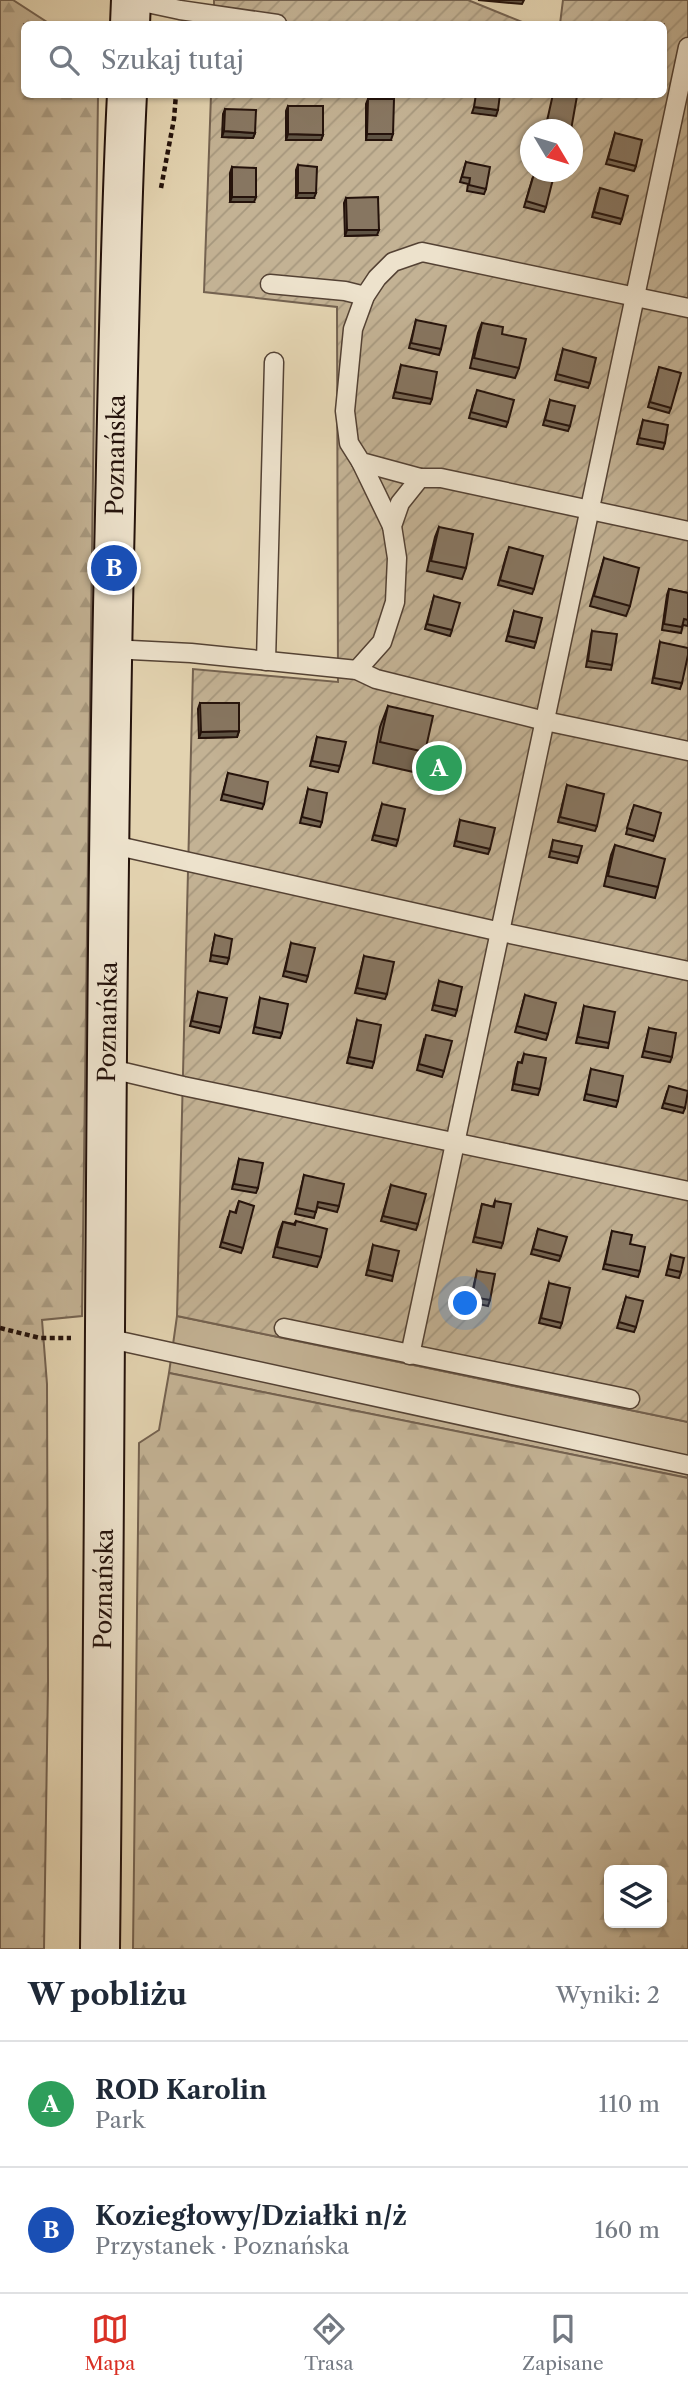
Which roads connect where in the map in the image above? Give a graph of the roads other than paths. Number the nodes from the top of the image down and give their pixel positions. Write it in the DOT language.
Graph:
graph roads {
  1 [pos="132,0"];
  2 [pos="130,21"];
  3 [pos="256,21"];
  4 [pos="688,47"];
  5 [pos="672,80"];
  6 [pos="127,98"];
  7 [pos="270,285"];
  8 [pos="365,296"];
  9 [pos="635,297"];
  10 [pos="688,308"];
  11 [pos="274,362"];
  12 [pos="361,462"];
  13 [pos="420,478"];
  14 [pos="589,511"];
  15 [pos="392,526"];
  16 [pos="688,531"];
  17 [pos="111,649"];
  18 [pos="266,661"];
  19 [pos="357,670"];
  20 [pos="545,721"];
  21 [pos="688,751"];
  22 [pos="109,844"];
  23 [pos="500,932"];
  24 [pos="688,971"];
  25 [pos="107,1068"];
  26 [pos="456,1142"];
  27 [pos="688,1191"];
  28 [pos="284,1328"];
  29 [pos="106,1338"];
  30 [pos="410,1355"];
  31 [pos="629,1399"];
  32 [pos="688,1465"];
  33 [pos="100,1949"];
  1 -- 2 [label="street"];
  1 -- 3 [label="lane"];
  4 -- 5 [label="lane"];
  5 -- 9 [label="lane"];
  6 -- 17 [label="street, Poznańska"];
  7 -- 8 [label="lane"];
  8 -- 9 [label="lane"];
  8 -- 12 [label="lane"];
  9 -- 10 [label="lane"];
  9 -- 14 [label="lane"];
  11 -- 18 [label="lane"];
  12 -- 13 [label="lane"];
  12 -- 15 [label="lane"];
  13 -- 14 [label="lane"];
  13 -- 15 [label="lane"];
  14 -- 16 [label="lane"];
  14 -- 20 [label="lane"];
  15 -- 19 [label="lane"];
  17 -- 18 [label="lane"];
  17 -- 22 [label="street, Poznańska"];
  18 -- 19 [label="lane"];
  19 -- 20 [label="lane"];
  20 -- 21 [label="lane"];
  20 -- 23 [label="lane"];
  22 -- 23 [label="lane"];
  22 -- 25 [label="street, Poznańska"];
  23 -- 24 [label="lane"];
  23 -- 26 [label="lane"];
  25 -- 26 [label="lane"];
  25 -- 29 [label="street, Poznańska"];
  26 -- 27 [label="lane"];
  26 -- 30 [label="lane"];
  28 -- 30 [label="lane"];
  29 -- 32 [label="lane"];
  29 -- 33 [label="street, Poznańska"];
  30 -- 31 [label="lane"];
}
